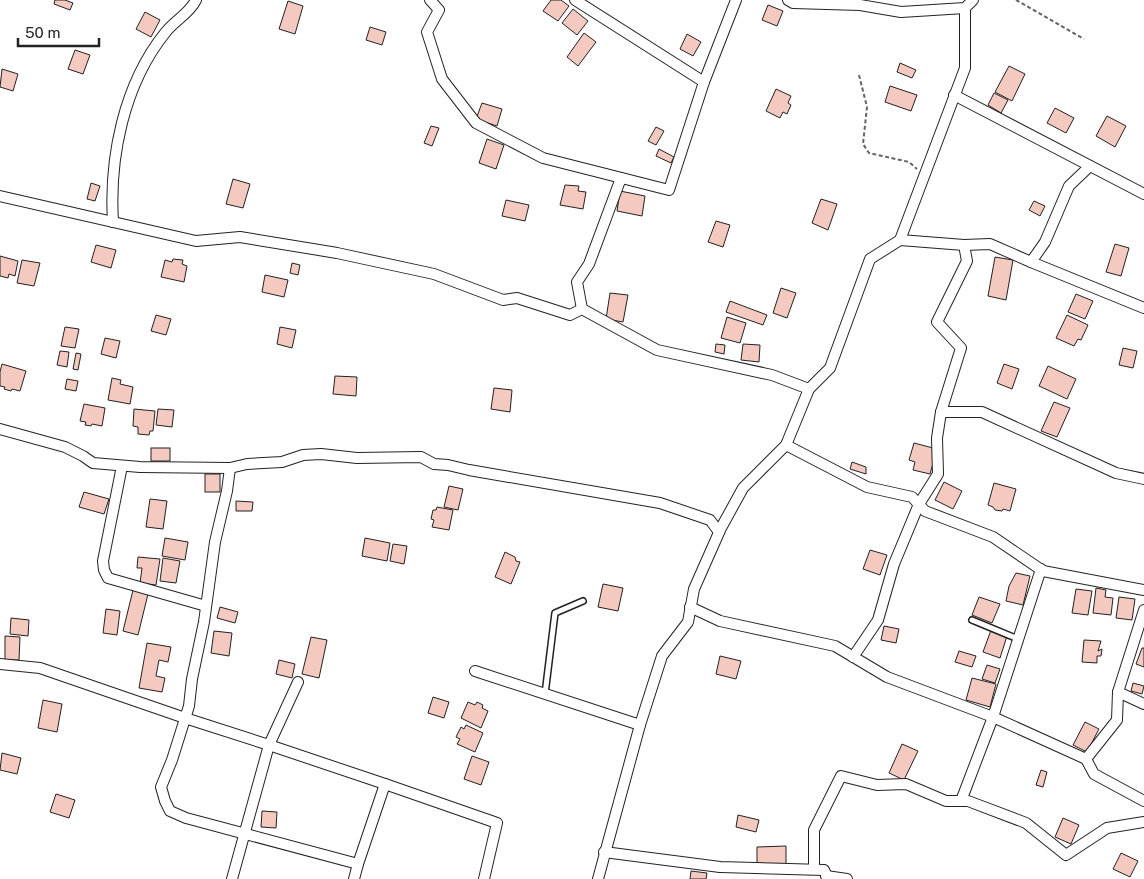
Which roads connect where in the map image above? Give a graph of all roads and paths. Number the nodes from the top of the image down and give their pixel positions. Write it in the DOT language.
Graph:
graph roads {
  1 [pos="196,0"];
  2 [pos="430,0"];
  3 [pos="575,0"];
  4 [pos="736,0"];
  5 [pos="788,0"];
  6 [pos="973,0"];
  7 [pos="1016,0"];
  8 [pos="964,8"];
  9 [pos="1084,39"];
  10 [pos="859,75"];
  11 [pos="704,82"];
  12 [pos="954,95"];
  13 [pos="1090,166"];
  14 [pos="923,177"];
  15 [pos="622,178"];
  16 [pos="1144,194"];
  17 [pos="0,196"];
  18 [pos="113,222"];
  19 [pos="900,240"];
  20 [pos="964,245"];
  21 [pos="1031,262"];
  22 [pos="1144,308"];
  23 [pos="582,309"];
  24 [pos="809,389"];
  25 [pos="941,412"];
  26 [pos="0,429"];
  27 [pos="786,445"];
  28 [pos="122,466"];
  29 [pos="230,468"];
  30 [pos="1144,478"];
  31 [pos="919,504"];
  32 [pos="719,532"];
  33 [pos="1041,570"];
  34 [pos="1144,590"];
  35 [pos="583,601"];
  36 [pos="206,606"];
  37 [pos="690,607"];
  38 [pos="1144,610"];
  39 [pos="972,620"];
  40 [pos="1018,640"];
  41 [pos="853,657"];
  42 [pos="0,664"];
  43 [pos="475,672"];
  44 [pos="298,682"];
  45 [pos="1118,692"];
  46 [pos="545,694"];
  47 [pos="1144,704"];
  48 [pos="185,718"];
  49 [pos="993,718"];
  50 [pos="640,725"];
  51 [pos="269,745"];
  52 [pos="1086,759"];
  53 [pos="385,784"];
  54 [pos="961,801"];
  55 [pos="1144,801"];
  56 [pos="1144,822"];
  57 [pos="245,834"];
  58 [pos="604,852"];
  59 [pos="358,864"];
  60 [pos="814,870"];
  61 [pos="827,877"];
  62 [pos="232,879"];
  63 [pos="354,879"];
  64 [pos="484,879"];
  65 [pos="598,879"];
  66 [pos="847,879"];
  1 -- 18 [label="street"];
  2 -- 15 [label="street"];
  3 -- 11 [label="street"];
  4 -- 11 [label="street"];
  5 -- 8 [label="street"];
  6 -- 8 [label="street"];
  7 -- 9 [label="path"];
  8 -- 12 [label="street"];
  10 -- 14 [label="path"];
  11 -- 15 [label="street"];
  12 -- 13 [label="street"];
  12 -- 14 [label="street"];
  13 -- 16 [label="street"];
  13 -- 21 [label="street"];
  14 -- 19 [label="street"];
  15 -- 23 [label="street"];
  17 -- 18 [label="street"];
  18 -- 23 [label="street"];
  19 -- 20 [label="street"];
  19 -- 24 [label="street"];
  20 -- 21 [label="street"];
  20 -- 25 [label="street"];
  21 -- 22 [label="street"];
  23 -- 24 [label="street"];
  24 -- 27 [label="street"];
  25 -- 30 [label="street"];
  25 -- 31 [label="street"];
  26 -- 28 [label="street"];
  27 -- 31 [label="street"];
  27 -- 32 [label="street"];
  28 -- 29 [label="street"];
  28 -- 36 [label="street"];
  29 -- 32 [label="street"];
  29 -- 36 [label="street"];
  31 -- 33 [label="street"];
  31 -- 41 [label="street"];
  32 -- 37 [label="street"];
  33 -- 34 [label="street"];
  33 -- 40 [label="street"];
  35 -- 46 [label="lane"];
  36 -- 48 [label="street"];
  37 -- 41 [label="street"];
  37 -- 50 [label="street"];
  38 -- 45 [label="street"];
  39 -- 40 [label="lane"];
  40 -- 49 [label="street"];
  41 -- 49 [label="street"];
  42 -- 48 [label="street"];
  43 -- 46 [label="street"];
  44 -- 51 [label="street"];
  45 -- 47 [label="street"];
  45 -- 52 [label="street"];
  46 -- 50 [label="street"];
  48 -- 51 [label="street"];
  48 -- 57 [label="street"];
  49 -- 52 [label="street"];
  49 -- 54 [label="street"];
  50 -- 58 [label="street"];
  51 -- 53 [label="street"];
  51 -- 57 [label="street"];
  52 -- 55 [label="street"];
  53 -- 59 [label="street"];
  53 -- 64 [label="street"];
  54 -- 56 [label="street"];
  54 -- 60 [label="street"];
  57 -- 59 [label="street"];
  57 -- 62 [label="street"];
  58 -- 60 [label="street"];
  58 -- 65 [label="street"];
  59 -- 63 [label="street"];
  60 -- 61 [label="street"];
  61 -- 66 [label="street"];
}
